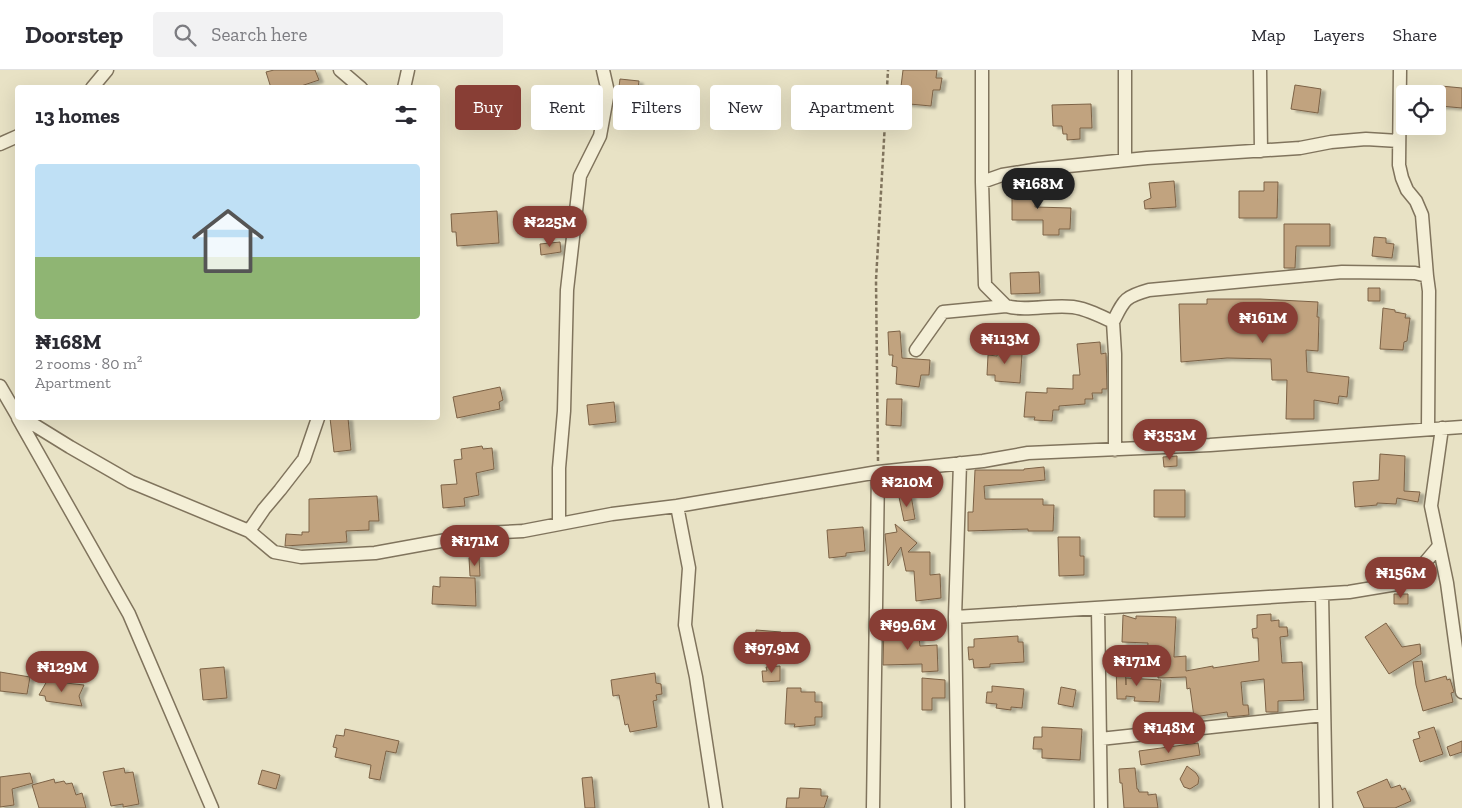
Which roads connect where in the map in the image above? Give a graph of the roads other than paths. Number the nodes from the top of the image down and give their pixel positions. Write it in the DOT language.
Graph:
graph roads {
  1 [pos="107,70"];
  2 [pos="340,70"];
  3 [pos="408,70"];
  4 [pos="603,70"];
  5 [pos="982,70"];
  6 [pos="1126,70"];
  7 [pos="1260,70"];
  8 [pos="1400,70"];
  9 [pos="94,85"];
  10 [pos="358,85"];
  11 [pos="405,85"];
  12 [pos="15,137"];
  13 [pos="1399,141"];
  14 [pos="0,144"];
  15 [pos="1261,151"];
  16 [pos="1125,160"];
  17 [pos="982,182"];
  18 [pos="1426,276"];
  19 [pos="1006,306"];
  20 [pos="1113,322"];
  21 [pos="916,350"];
  22 [pos="0,386"];
  23 [pos="15,410"];
  24 [pos="21,420"];
  25 [pos="26,420"];
  26 [pos="317,420"];
  27 [pos="1462,427"];
  28 [pos="1442,428"];
  29 [pos="1428,429"];
  30 [pos="1114,450"];
  31 [pos="960,463"];
  32 [pos="878,472"];
  33 [pos="677,506"];
  34 [pos="559,524"];
  35 [pos="249,531"];
  36 [pos="1439,546"];
  37 [pos="1322,594"];
  38 [pos="1098,608"];
  39 [pos="955,618"];
  40 [pos="1462,692"];
  41 [pos="1324,715"];
  42 [pos="1100,739"];
  43 [pos="212,808"];
  44 [pos="716,808"];
  45 [pos="873,808"];
  46 [pos="958,808"];
  47 [pos="1101,808"];
  48 [pos="1326,808"];
  1 -- 9 [label="street"];
  2 -- 10 [label="street"];
  3 -- 11 [label="street"];
  4 -- 34 [label="street"];
  5 -- 17 [label="street"];
  6 -- 16 [label="street"];
  7 -- 15 [label="street"];
  8 -- 13 [label="street"];
  12 -- 14 [label="street"];
  13 -- 15 [label="street"];
  13 -- 18 [label="street"];
  15 -- 16 [label="street"];
  16 -- 17 [label="street"];
  17 -- 19 [label="street"];
  18 -- 20 [label="street"];
  18 -- 29 [label="street"];
  19 -- 20 [label="street"];
  19 -- 21 [label="street"];
  20 -- 30 [label="street"];
  22 -- 23 [label="street"];
  24 -- 43 [label="street"];
  25 -- 35 [label="street"];
  26 -- 35 [label="street"];
  27 -- 28 [label="street"];
  28 -- 29 [label="street"];
  28 -- 36 [label="street"];
  29 -- 30 [label="street"];
  30 -- 31 [label="street"];
  31 -- 32 [label="street"];
  31 -- 39 [label="street"];
  32 -- 33 [label="street"];
  32 -- 45 [label="street"];
  33 -- 34 [label="street"];
  33 -- 44 [label="street"];
  34 -- 35 [label="street"];
  36 -- 37 [label="street"];
  36 -- 40 [label="street"];
  37 -- 38 [label="street"];
  37 -- 41 [label="street"];
  38 -- 39 [label="street"];
  38 -- 42 [label="street"];
  39 -- 46 [label="street"];
  41 -- 42 [label="street"];
  41 -- 48 [label="street"];
  42 -- 47 [label="street"];
}
